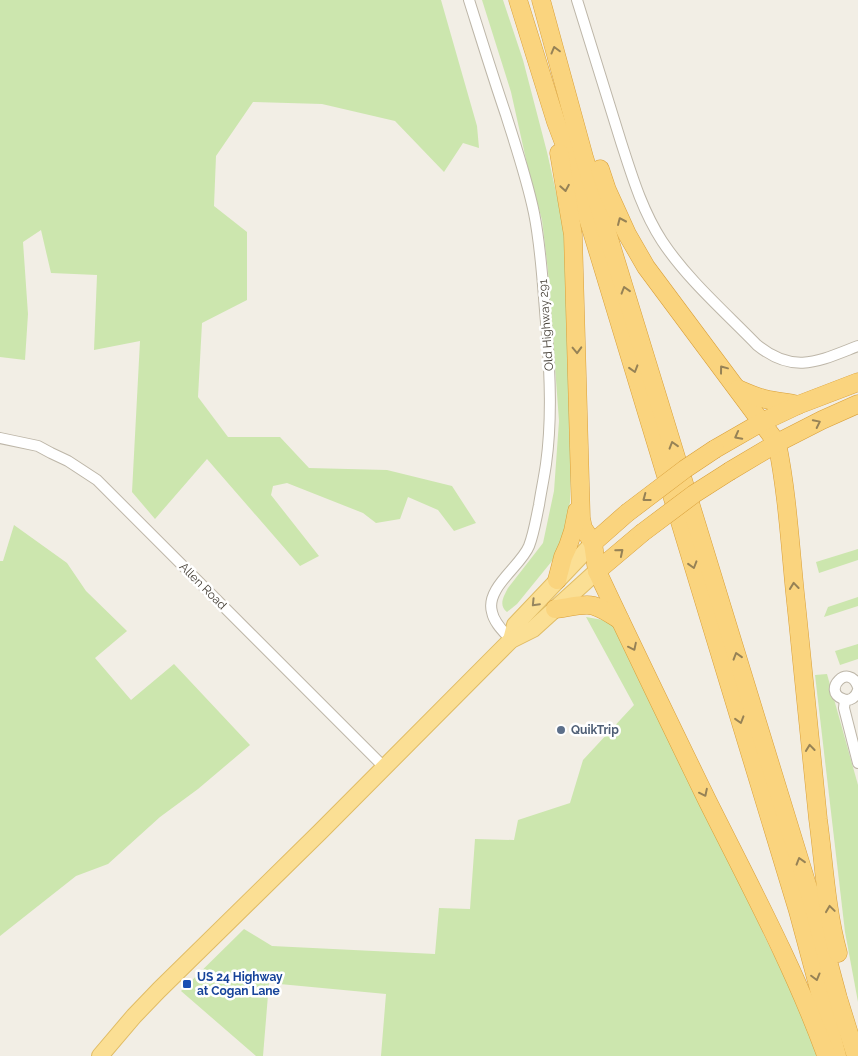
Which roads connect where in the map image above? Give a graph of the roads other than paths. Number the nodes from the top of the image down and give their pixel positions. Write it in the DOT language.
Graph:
graph roads {
  1 [pos="469,0"];
  2 [pos="518,0"];
  3 [pos="541,0"];
  4 [pos="577,0"];
  5 [pos="563,79"];
  6 [pos="556,122"];
  7 [pos="858,346"];
  8 [pos="858,382"];
  9 [pos="738,389"];
  10 [pos="858,404"];
  11 [pos="798,405"];
  12 [pos="762,422"];
  13 [pos="796,434"];
  14 [pos="0,438"];
  15 [pos="777,443"];
  16 [pos="782,475"];
  17 [pos="580,488"];
  18 [pos="593,543"];
  19 [pos="597,571"];
  20 [pos="557,580"];
  21 [pos="555,609"];
  22 [pos="620,620"];
  23 [pos="511,640"];
  24 [pos="858,686"];
  25 [pos="858,690"];
  26 [pos="845,700"];
  27 [pos="858,763"];
  28 [pos="384,767"];
  29 [pos="854,1049"];
  30 [pos="100,1056"];
  31 [pos="826,1056"];
  32 [pos="836,1056"];
  1 -- 23 [label="street, Old Highway 291"];
  2 -- 6 [label="highway"];
  5 -- 3 [label="highway, one-way"];
  4 -- 7 [label="street"];
  9 -- 5 [label="highway, one-way"];
  29 -- 5 [label="highway, one-way"];
  6 -- 17 [label="highway, one-way"];
  6 -- 32 [label="highway, one-way"];
  8 -- 11 [label="highway"];
  9 -- 11 [label="highway"];
  9 -- 12 [label="highway"];
  13 -- 10 [label="highway, one-way"];
  11 -- 12 [label="highway"];
  12 -- 15 [label="highway"];
  12 -- 18 [label="highway, one-way, bridge"];
  13 -- 15 [label="highway"];
  13 -- 16 [label="highway"];
  14 -- 28 [label="street, Allen Road"];
  15 -- 16 [label="highway"];
  19 -- 15 [label="highway, one-way, bridge"];
  29 -- 16 [label="highway, one-way"];
  17 -- 18 [label="highway"];
  17 -- 20 [label="highway"];
  18 -- 19 [label="highway"];
  18 -- 20 [label="main road"];
  19 -- 21 [label="main road"];
  19 -- 22 [label="highway"];
  20 -- 23 [label="main road, one-way"];
  21 -- 22 [label="highway"];
  21 -- 23 [label="main road"];
  22 -- 31 [label="highway, one-way"];
  23 -- 28 [label="main road"];
  24 -- 26 [label="street"];
  25 -- 26 [label="street"];
  26 -- 27 [label="street"];
  28 -- 30 [label="main road"];
}
